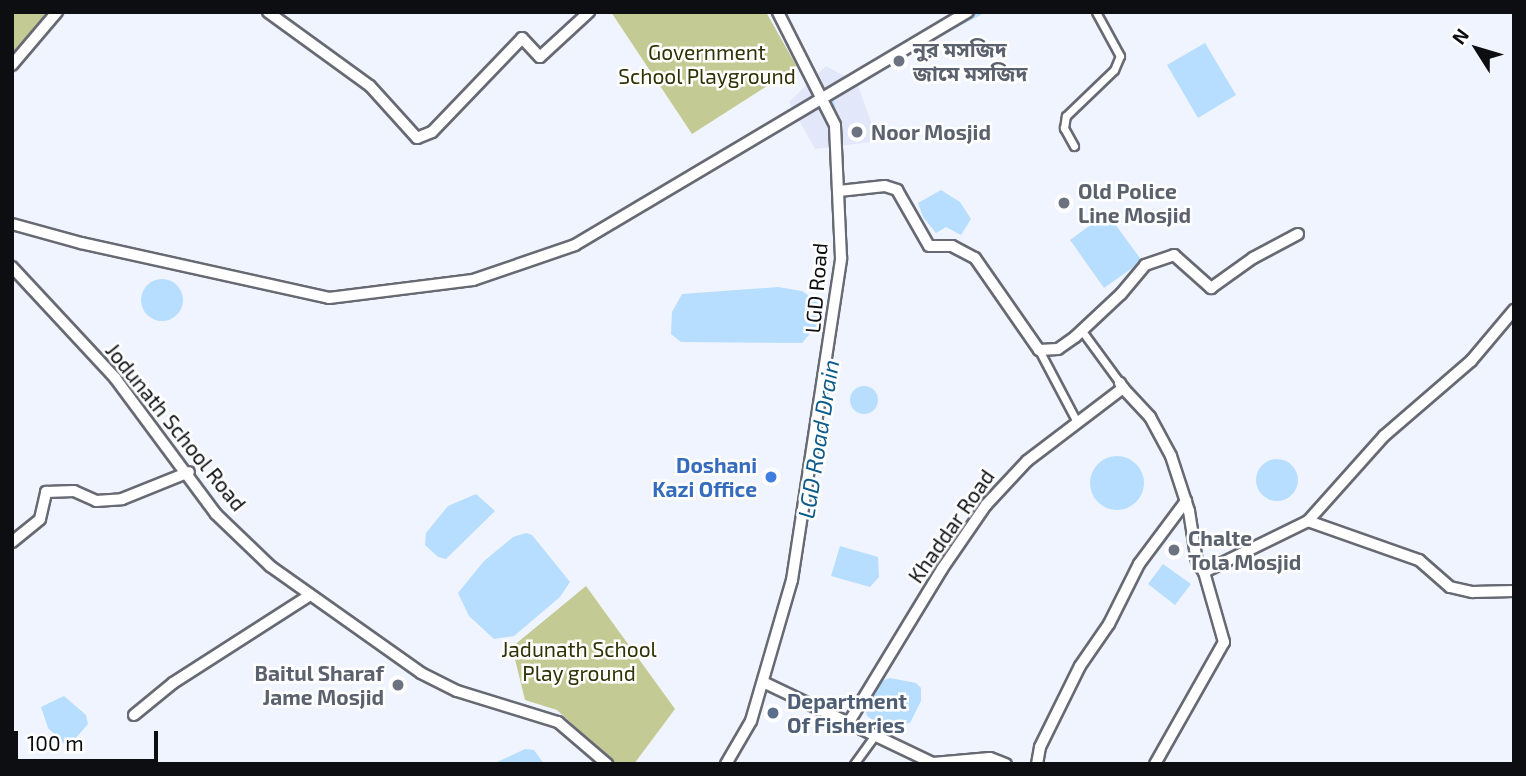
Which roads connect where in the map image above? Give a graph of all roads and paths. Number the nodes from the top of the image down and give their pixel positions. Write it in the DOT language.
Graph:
graph roads {
  1 [pos="57,12"];
  2 [pos="268,12"];
  3 [pos="589,12"];
  4 [pos="778,12"];
  5 [pos="968,12"];
  6 [pos="1096,12"];
  7 [pos="12,65"];
  8 [pos="824,97"];
  9 [pos="1074,146"];
  10 [pos="839,191"];
  11 [pos="12,223"];
  12 [pos="1298,234"];
  13 [pos="12,267"];
  14 [pos="1514,310"];
  15 [pos="1082,331"];
  16 [pos="1039,350"];
  17 [pos="1121,385"];
  18 [pos="1077,422"];
  19 [pos="189,472"];
  20 [pos="1186,501"];
  21 [pos="1308,521"];
  22 [pos="12,542"];
  23 [pos="1204,572"];
  24 [pos="1514,591"];
  25 [pos="310,595"];
  26 [pos="763,682"];
  27 [pos="134,715"];
  28 [pos="849,722"];
  29 [pos="875,735"];
  30 [pos="607,764"];
  31 [pos="726,764"];
  32 [pos="854,764"];
  33 [pos="1006,764"];
  34 [pos="1037,764"];
  35 [pos="1155,764"];
  1 -- 7 [label="street"];
  2 -- 3 [label="street"];
  4 -- 8 [label="street, LGD Road"];
  5 -- 8 [label="street"];
  6 -- 9 [label="street"];
  8 -- 10 [label="street, LGD Road"];
  8 -- 11 [label="street"];
  10 -- 16 [label="street"];
  10 -- 26 [label="street, LGD Road"];
  12 -- 15 [label="street"];
  13 -- 19 [label="street, Jodunath School Road"];
  14 -- 21 [label="street"];
  15 -- 16 [label="street"];
  15 -- 17 [label="street"];
  16 -- 18 [label="street"];
  17 -- 18 [label="street, Khaddar Road"];
  17 -- 20 [label="street"];
  18 -- 28 [label="street, Khaddar Road"];
  19 -- 22 [label="street"];
  19 -- 25 [label="street, Jodunath School Road"];
  20 -- 23 [label="street"];
  20 -- 34 [label="street"];
  21 -- 23 [label="street"];
  21 -- 24 [label="street"];
  23 -- 35 [label="street"];
  25 -- 27 [label="street"];
  25 -- 30 [label="street, Jodunath School Road"];
  26 -- 28 [label="street"];
  26 -- 31 [label="street, LGD Road"];
  28 -- 29 [label="street"];
  29 -- 32 [label="street"];
  29 -- 33 [label="street"];
}
